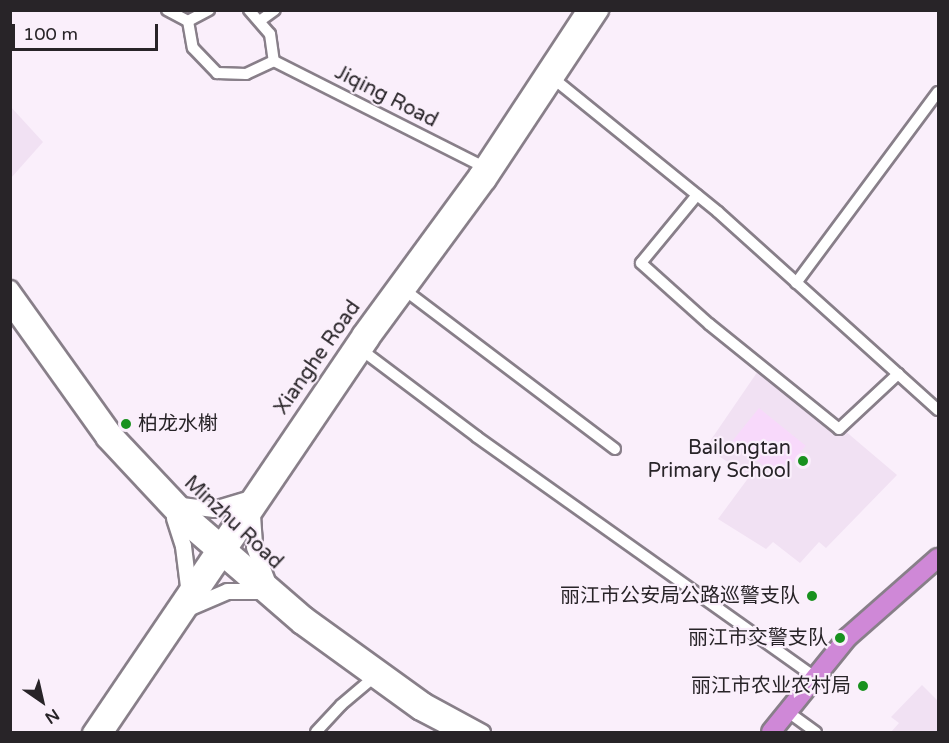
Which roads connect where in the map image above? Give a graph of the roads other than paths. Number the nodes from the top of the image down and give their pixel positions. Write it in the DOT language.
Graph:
graph roads {
  1 [pos="167,10"];
  2 [pos="209,10"];
  3 [pos="249,10"];
  4 [pos="275,10"];
  5 [pos="584,10"];
  6 [pos="600,10"];
  7 [pos="261,20"];
  8 [pos="188,21"];
  9 [pos="274,61"];
  10 [pos="554,80"];
  11 [pos="939,92"];
  12 [pos="482,166"];
  13 [pos="697,195"];
  14 [pos="796,283"];
  15 [pos="10,288"];
  16 [pos="406,291"];
  17 [pos="10,307"];
  18 [pos="363,351"];
  19 [pos="898,374"];
  20 [pos="939,410"];
  21 [pos="615,449"];
  22 [pos="247,499"];
  23 [pos="176,509"];
  24 [pos="252,515"];
  25 [pos="220,550"];
  26 [pos="939,558"];
  27 [pos="939,572"];
  28 [pos="188,586"];
  29 [pos="264,589"];
  30 [pos="189,607"];
  31 [pos="813,676"];
  32 [pos="373,678"];
  33 [pos="795,717"];
  34 [pos="436,726"];
  35 [pos="90,732"];
  36 [pos="105,732"];
  37 [pos="318,732"];
  38 [pos="458,732"];
  39 [pos="482,732"];
  40 [pos="771,732"];
  41 [pos="784,732"];
  42 [pos="816,732"];
  1 -- 8 [label="street"];
  2 -- 8 [label="street"];
  3 -- 7 [label="street"];
  4 -- 7 [label="street"];
  5 -- 12 [label="main road, Xianghe Road"];
  6 -- 10 [label="main road, Xianghe Road"];
  7 -- 9 [label="street"];
  8 -- 9 [label="street"];
  9 -- 12 [label="street, Jiqing Road"];
  10 -- 13 [label="street"];
  10 -- 16 [label="main road, Xianghe Road"];
  11 -- 14 [label="street"];
  12 -- 22 [label="main road, Xianghe Road"];
  13 -- 14 [label="street"];
  13 -- 19 [label="street"];
  14 -- 19 [label="street"];
  15 -- 23 [label="main road, Minzhu Road"];
  16 -- 18 [label="main road, Xianghe Road"];
  16 -- 21 [label="street"];
  17 -- 23 [label="main road, Minzhu Road"];
  18 -- 24 [label="main road, Xianghe Road"];
  18 -- 31 [label="street"];
  19 -- 20 [label="street"];
  22 -- 23 [label="main road"];
  22 -- 25 [label="main road, Xianghe Road"];
  23 -- 25 [label="main road, Minzhu Road"];
  23 -- 28 [label="main road"];
  24 -- 25 [label="main road, Xianghe Road"];
  24 -- 29 [label="main road"];
  25 -- 28 [label="main road, Xianghe Road"];
  25 -- 29 [label="main road, Minzhu Road"];
  25 -- 30 [label="main road, Xianghe Road"];
  26 -- 31 [label="highway"];
  27 -- 33 [label="highway"];
  28 -- 35 [label="main road, Xianghe Road"];
  29 -- 30 [label="main road"];
  29 -- 32 [label="main road, Minzhu Road"];
  29 -- 39 [label="main road, Minzhu Road"];
  30 -- 36 [label="main road, Xianghe Road"];
  31 -- 40 [label="highway"];
  32 -- 34 [label="main road, Minzhu Road"];
  32 -- 37 [label="street"];
  33 -- 41 [label="highway"];
  33 -- 42 [label="street"];
  34 -- 38 [label="main road, Minzhu Road"];
}
